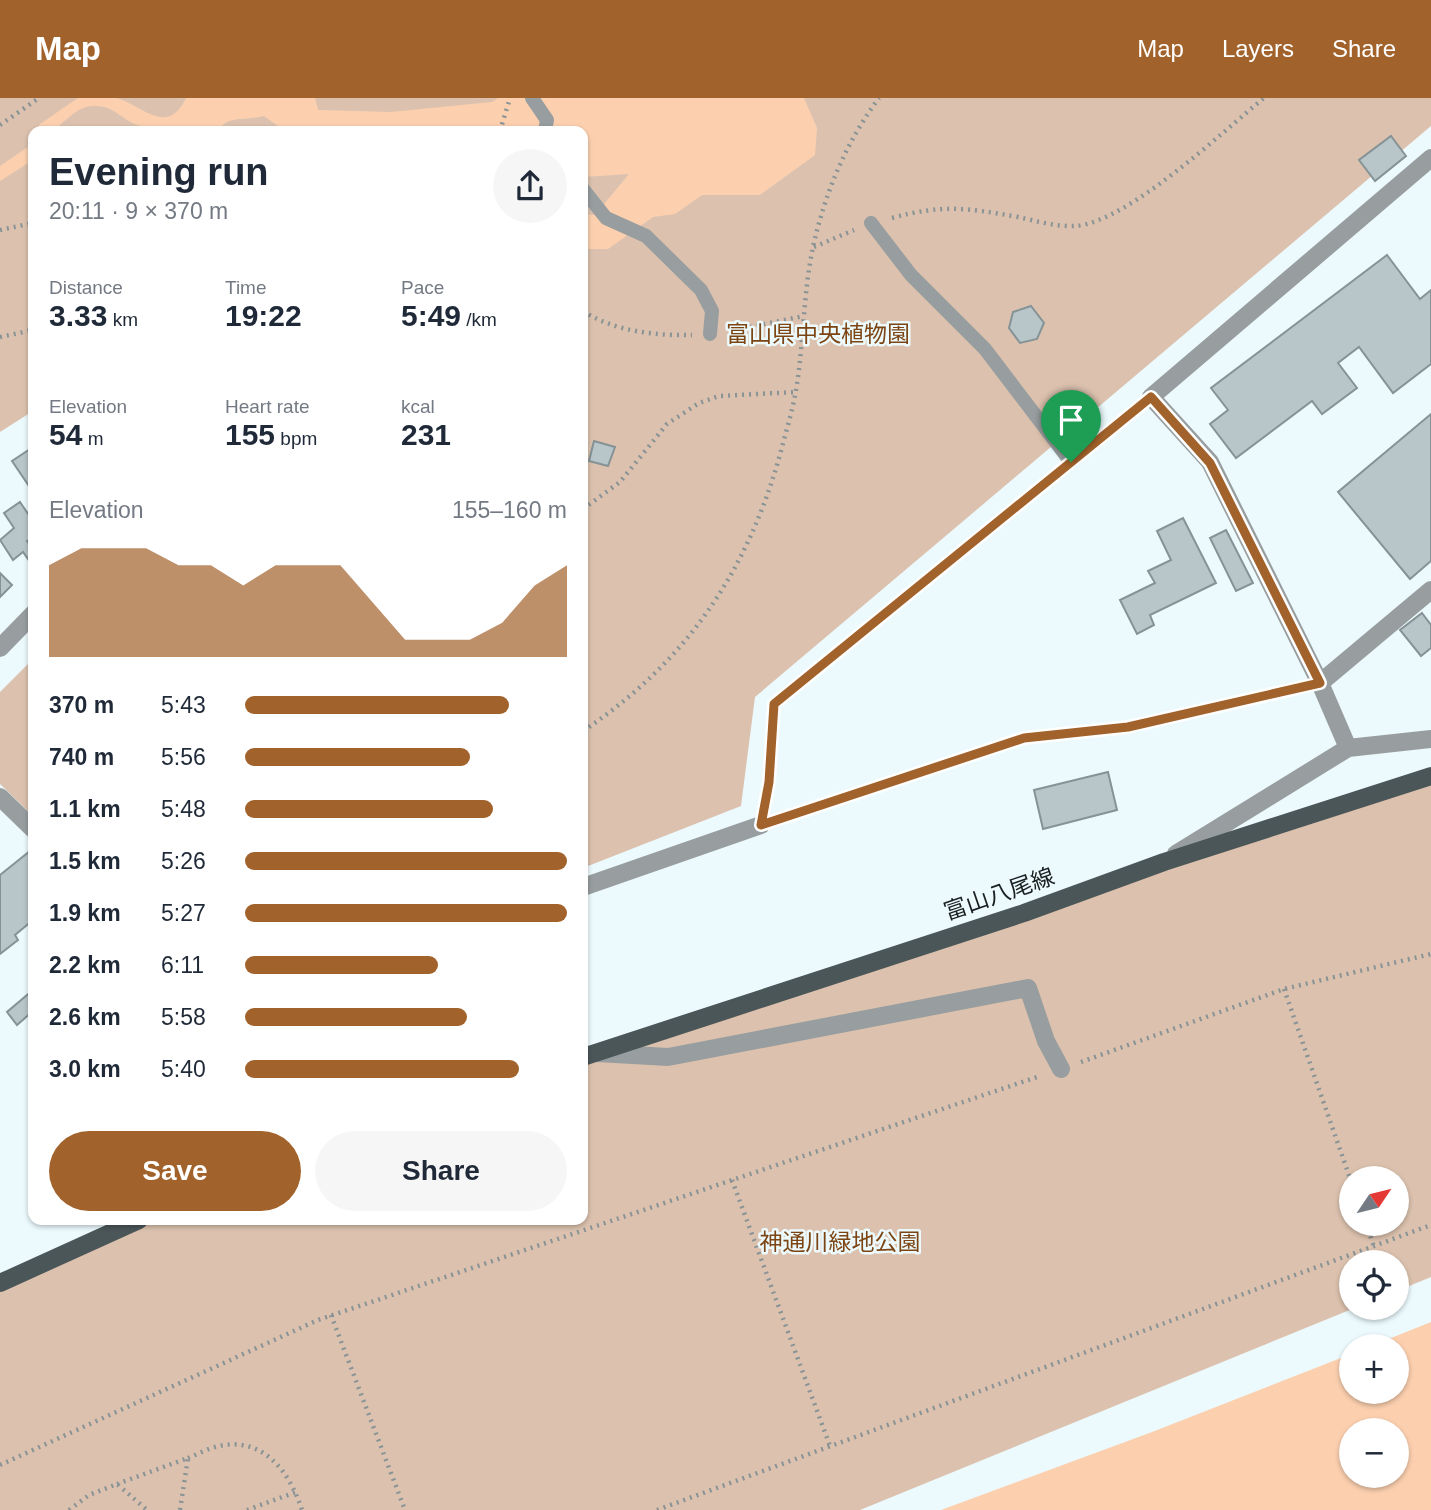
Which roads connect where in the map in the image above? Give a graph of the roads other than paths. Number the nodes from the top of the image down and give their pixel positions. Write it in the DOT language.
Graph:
graph roads {
  1 [pos="532,98"];
  2 [pos="546,126"];
  3 [pos="1431,158"];
  4 [pos="588,195"];
  5 [pos="870,223"];
  6 [pos="710,334"];
  7 [pos="1071,462"];
  8 [pos="1431,590"];
  9 [pos="28,619"];
  10 [pos="0,648"];
  11 [pos="1320,683"];
  12 [pos="1431,739"];
  13 [pos="1348,748"];
  14 [pos="1431,776"];
  15 [pos="0,797"];
  16 [pos="28,824"];
  17 [pos="761,825"];
  18 [pos="1164,862"];
  19 [pos="588,885"];
  20 [pos="590,1055"];
  21 [pos="1061,1069"];
  22 [pos="128,1225"];
  23 [pos="0,1283"];
  1 -- 2 [label="lane"];
  3 -- 11 [label="street"];
  4 -- 6 [label="lane"];
  5 -- 7 [label="lane"];
  8 -- 11 [label="street"];
  9 -- 10 [label="street"];
  11 -- 13 [label="street"];
  12 -- 13 [label="street"];
  13 -- 18 [label="street"];
  14 -- 18 [label="main road, 富山八尾線"];
  15 -- 16 [label="street"];
  17 -- 19 [label="street"];
  18 -- 20 [label="main road, 富山八尾線"];
  20 -- 21 [label="street"];
  22 -- 23 [label="main road"];
}
